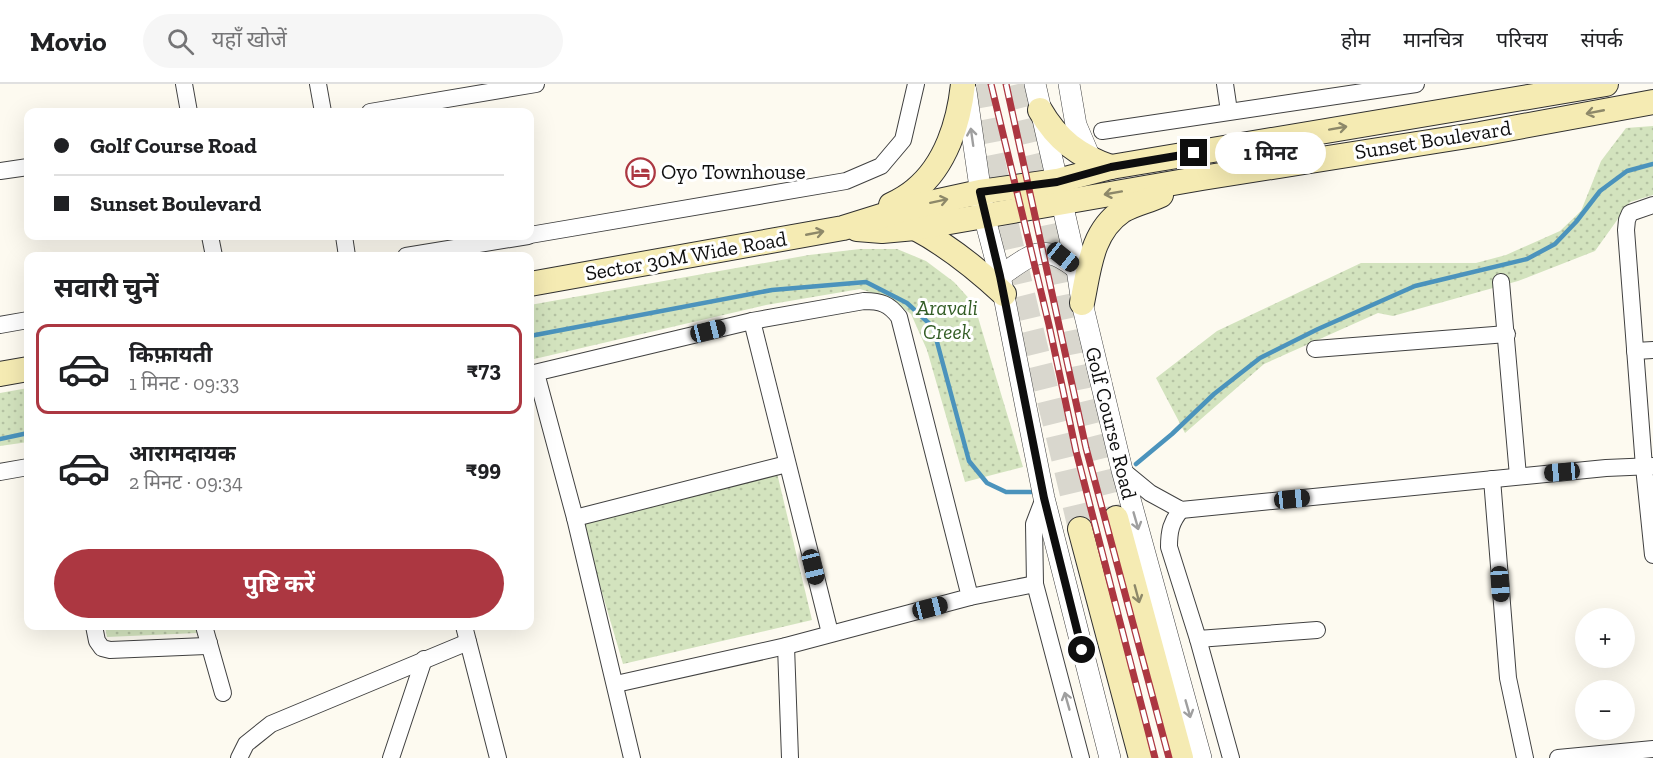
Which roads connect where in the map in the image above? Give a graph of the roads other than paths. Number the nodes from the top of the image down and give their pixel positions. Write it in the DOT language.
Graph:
graph roads {
  1 [pos="184,84"];
  2 [pos="318,84"];
  3 [pos="536,84"];
  4 [pos="916,84"];
  5 [pos="964,84"];
  6 [pos="1035,84"];
  7 [pos="1069,84"];
  8 [pos="1225,84"];
  9 [pos="1416,84"];
  10 [pos="1606,84"];
  11 [pos="1653,102"];
  12 [pos="1477,104"];
  13 [pos="188,108"];
  14 [pos="322,108"];
  15 [pos="394,108"];
  16 [pos="1040,110"];
  17 [pos="1229,111"];
  18 [pos="1102,131"];
  19 [pos="1480,134"];
  20 [pos="1101,164"];
  21 [pos="24,168"];
  22 [pos="0,171"];
  23 [pos="1202,178"];
  24 [pos="1059,192"];
  25 [pos="982,204"];
  26 [pos="1653,205"];
  27 [pos="843,228"];
  28 [pos="915,228"];
  29 [pos="534,234"];
  30 [pos="500,240"];
  31 [pos="429,252"];
  32 [pos="1077,268"];
  33 [pos="1501,282"];
  34 [pos="534,283"];
  35 [pos="1002,285"];
  36 [pos="1083,303"];
  37 [pos="24,321"];
  38 [pos="752,321"];
  39 [pos="0,325"];
  40 [pos="1507,334"];
  41 [pos="1315,349"];
  42 [pos="1653,350"];
  43 [pos="1635,351"];
  44 [pos="24,370"];
  45 [pos="534,373"];
  46 [pos="0,374"];
  47 [pos="534,376"];
  48 [pos="787,464"];
  49 [pos="1648,466"];
  50 [pos="24,468"];
  51 [pos="1122,470"];
  52 [pos="0,472"];
  53 [pos="1518,476"];
  54 [pos="1492,479"];
  55 [pos="1044,498"];
  56 [pos="1181,510"];
  57 [pos="575,518"];
  58 [pos="1116,518"];
  59 [pos="1080,529"];
  60 [pos="1653,555"];
  61 [pos="1035,584"];
  62 [pos="970,597"];
  63 [pos="95,630"];
  64 [pos="205,630"];
  65 [pos="1317,630"];
  66 [pos="831,633"];
  67 [pos="466,634"];
  68 [pos="1198,639"];
  69 [pos="209,643"];
  70 [pos="786,646"];
  71 [pos="423,659"];
  72 [pos="616,684"];
  73 [pos="223,693"];
  74 [pos="1653,748"];
  75 [pos="239,758"];
  76 [pos="391,758"];
  77 [pos="498,758"];
  78 [pos="632,758"];
  79 [pos="790,758"];
  80 [pos="1081,758"];
  81 [pos="1110,758"];
  82 [pos="1141,758"];
  83 [pos="1181,758"];
  84 [pos="1202,758"];
  85 [pos="1231,758"];
  86 [pos="1525,758"];
  87 [pos="1558,758"];
  1 -- 13 [label="street"];
  2 -- 14 [label="street"];
  3 -- 15 [label="street"];
  4 -- 29 [label="street"];
  25 -- 5 [label="street, one-way"];
  5 -- 27 [label="main road"];
  6 -- 16 [label="street, Golf Course Road"];
  7 -- 20 [label="street"];
  8 -- 17 [label="street"];
  9 -- 17 [label="street"];
  10 -- 12 [label="main road, Sunset Boulevard"];
  11 -- 19 [label="main road, Sunset Boulevard, one-way"];
  12 -- 19 [label="main road"];
  20 -- 12 [label="main road, Sunset Boulevard, one-way"];
  16 -- 20 [label="main road"];
  16 -- 24 [label="street, Golf Course Road"];
  17 -- 18 [label="street"];
  19 -- 23 [label="main road, Sunset Boulevard"];
  20 -- 24 [label="main road, Sunset Boulevard"];
  21 -- 22 [label="street"];
  23 -- 24 [label="main road, Sunset Boulevard, one-way"];
  23 -- 36 [label="main road"];
  24 -- 25 [label="main road, Sunset Boulevard"];
  24 -- 32 [label="street, Golf Course Road"];
  27 -- 25 [label="main road, Sunset Boulevard, one-way"];
  25 -- 28 [label="main road, Sunset Boulevard"];
  25 -- 35 [label="street"];
  26 -- 43 [label="street"];
  27 -- 28 [label="main road, Sunset Boulevard"];
  34 -- 27 [label="main road, Sector 30M Wide Road, one-way"];
  28 -- 35 [label="main road"];
  30 -- 31 [label="street"];
  32 -- 35 [label="street"];
  32 -- 36 [label="street, Golf Course Road"];
  33 -- 40 [label="street"];
  35 -- 55 [label="street"];
  36 -- 51 [label="street, Golf Course Road"];
  37 -- 39 [label="street"];
  38 -- 45 [label="street"];
  38 -- 48 [label="street"];
  38 -- 62 [label="street"];
  40 -- 41 [label="street"];
  40 -- 53 [label="street"];
  42 -- 43 [label="street"];
  43 -- 49 [label="street"];
  44 -- 46 [label="main road"];
  47 -- 57 [label="street"];
  48 -- 57 [label="street"];
  48 -- 66 [label="street"];
  49 -- 53 [label="street"];
  49 -- 60 [label="street"];
  50 -- 52 [label="street"];
  51 -- 56 [label="street"];
  51 -- 84 [label="street, Golf Course Road, one-way"];
  53 -- 54 [label="street"];
  54 -- 56 [label="street"];
  54 -- 86 [label="street"];
  55 -- 61 [label="street"];
  55 -- 81 [label="street"];
  56 -- 68 [label="street"];
  57 -- 72 [label="street"];
  58 -- 83 [label="main road, one-way"];
  59 -- 82 [label="main road"];
  61 -- 62 [label="street"];
  80 -- 61 [label="street, one-way"];
  62 -- 66 [label="street"];
  63 -- 69 [label="street"];
  64 -- 69 [label="street"];
  65 -- 68 [label="street"];
  66 -- 70 [label="street"];
  67 -- 71 [label="street"];
  67 -- 77 [label="street"];
  68 -- 85 [label="street"];
  69 -- 73 [label="street"];
  70 -- 72 [label="street"];
  70 -- 79 [label="street"];
  71 -- 75 [label="street"];
  71 -- 76 [label="street"];
  72 -- 78 [label="street"];
  74 -- 87 [label="street"];
}
